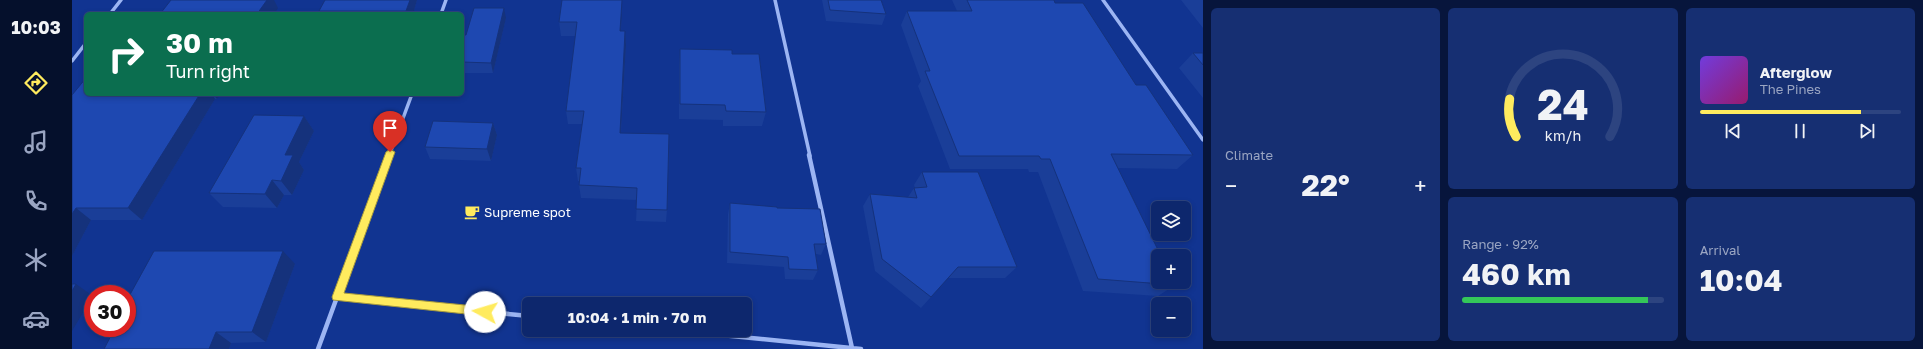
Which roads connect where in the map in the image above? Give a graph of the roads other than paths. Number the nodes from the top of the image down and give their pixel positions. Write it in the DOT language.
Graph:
graph roads {
  1 [pos="121,0"];
  2 [pos="446,0"];
  3 [pos="775,0"];
  4 [pos="1103,0"];
  5 [pos="112,12"];
  6 [pos="442,12"];
  7 [pos="84,46"];
  8 [pos="72,61"];
  9 [pos="411,96"];
  10 [pos="1203,140"];
  11 [pos="337,297"];
  12 [pos="522,315"];
  13 [pos="741,337"];
  14 [pos="852,348"];
  15 [pos="318,349"];
  16 [pos="861,349"];
  1 -- 5 [label="street"];
  2 -- 6 [label="street"];
  3 -- 14 [label="street"];
  4 -- 10 [label="street"];
  7 -- 8 [label="street"];
  9 -- 11 [label="street"];
  11 -- 12 [label="street"];
  11 -- 15 [label="street"];
  13 -- 14 [label="street"];
  14 -- 16 [label="street"];
}
